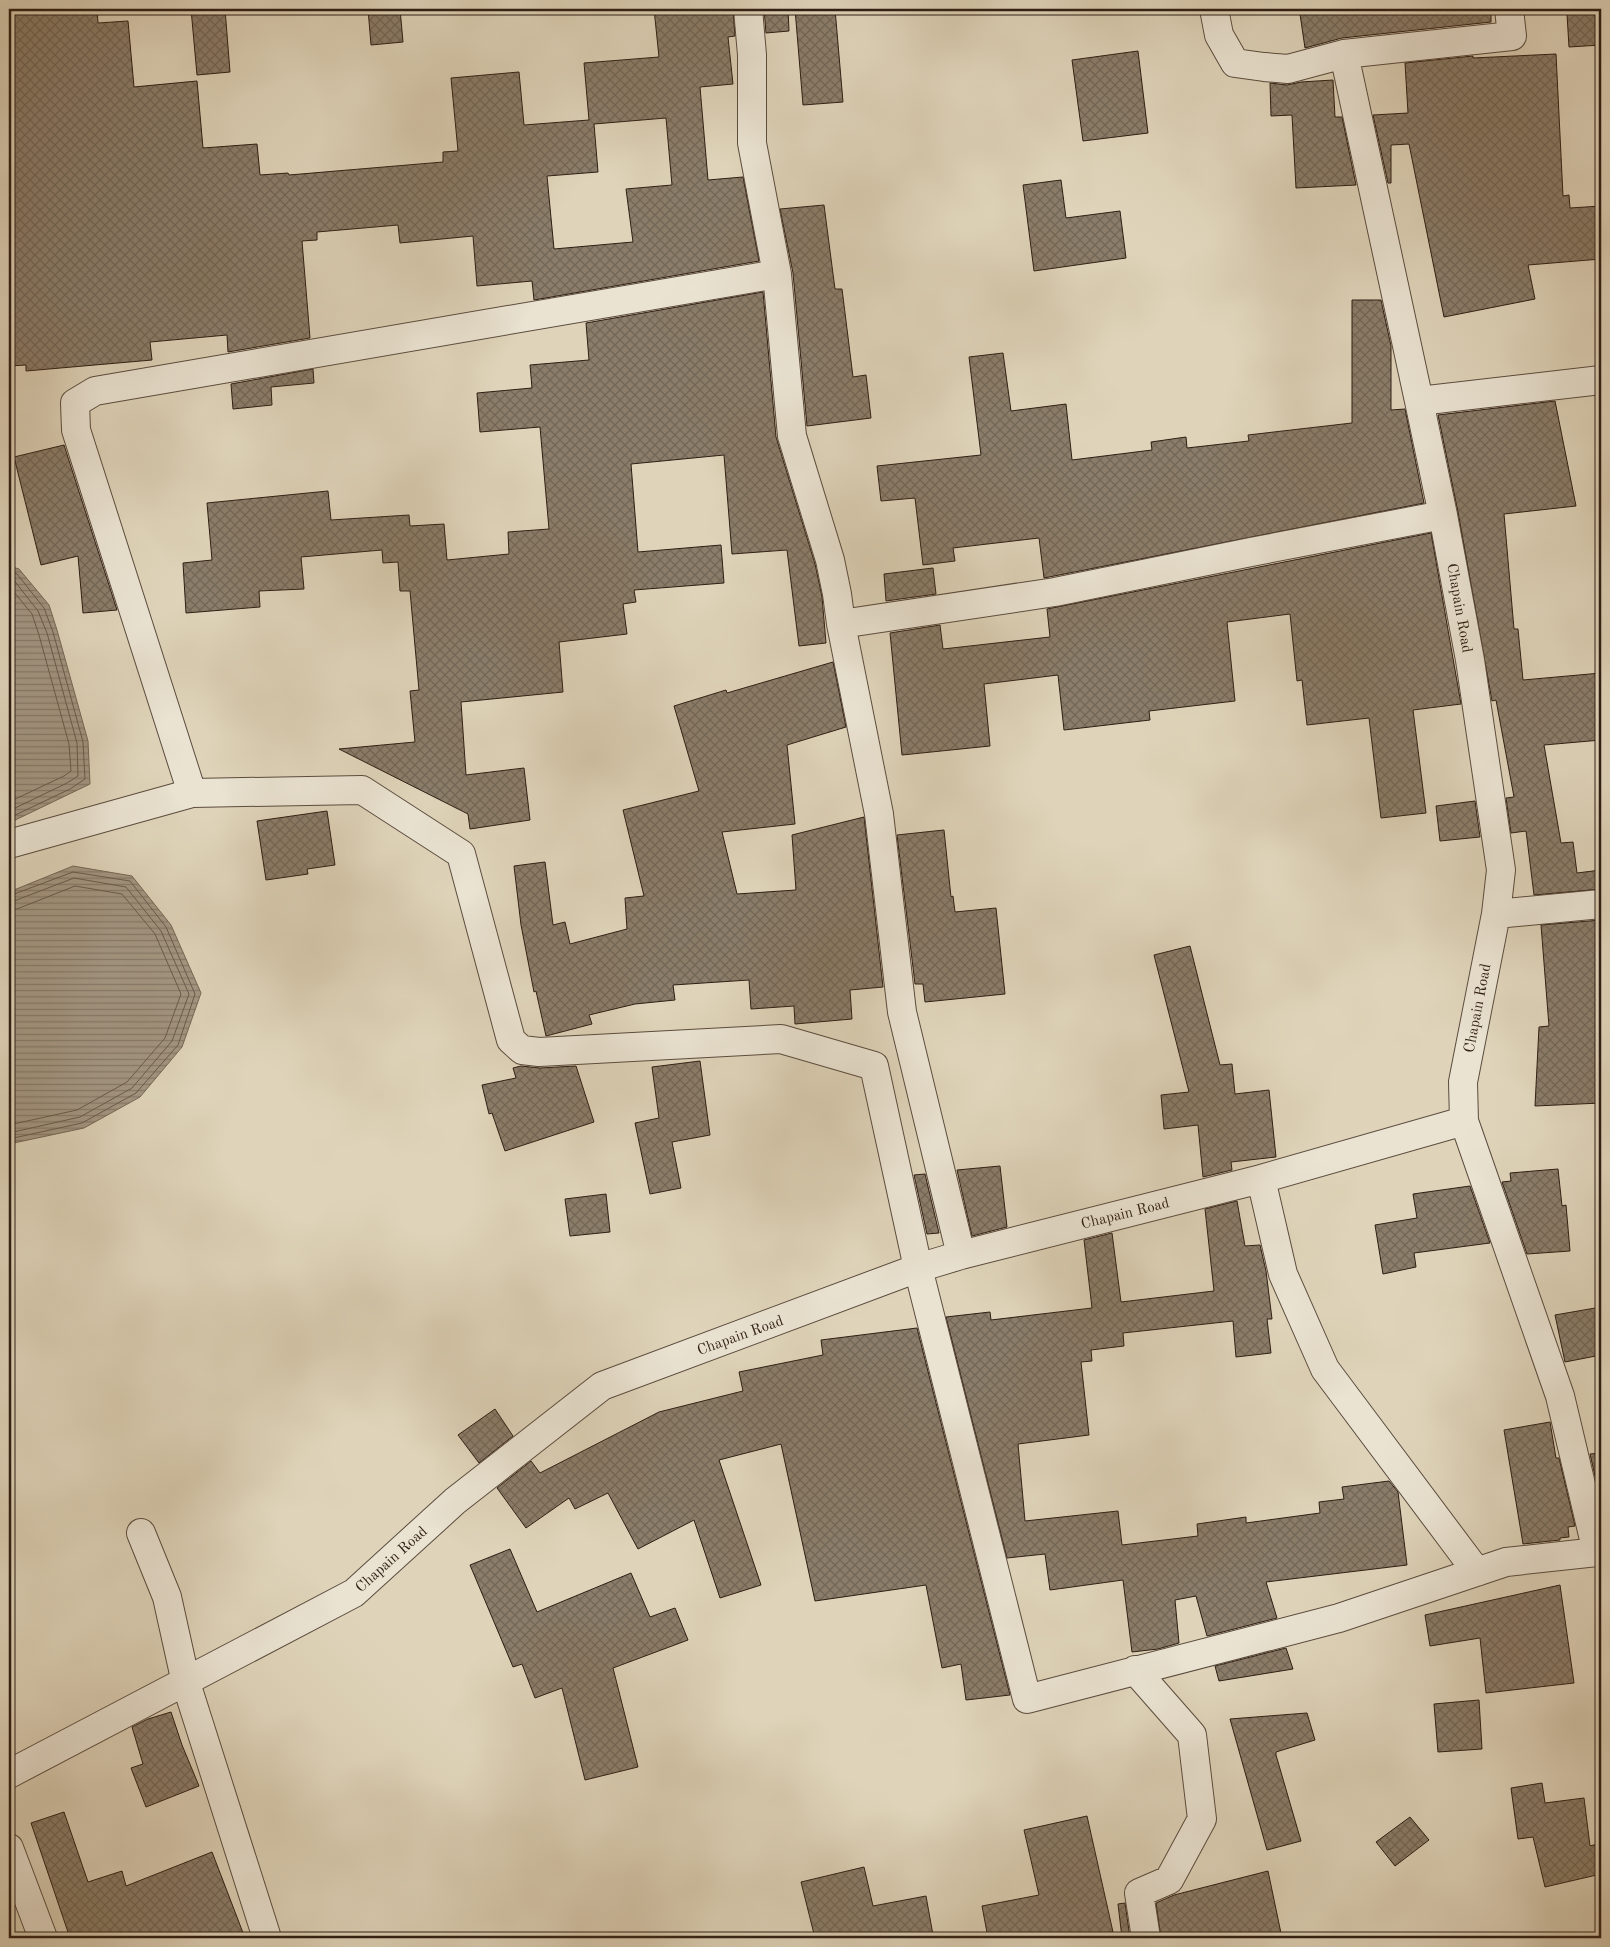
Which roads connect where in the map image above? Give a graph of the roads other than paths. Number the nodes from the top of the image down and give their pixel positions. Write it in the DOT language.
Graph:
graph roads {
  1 [pos="748,9"];
  2 [pos="1214,9"];
  3 [pos="1509,9"];
  4 [pos="1344,54"];
  5 [pos="777,274"];
  6 [pos="1601,380"];
  7 [pos="1419,401"];
  8 [pos="1443,515"];
  9 [pos="840,624"];
  10 [pos="192,793"];
  11 [pos="9,844"];
  12 [pos="1601,904"];
  13 [pos="1496,914"];
  14 [pos="1464,1121"];
  15 [pos="1261,1179"];
  16 [pos="961,1255"];
  17 [pos="918,1268"];
  18 [pos="141,1533"];
  19 [pos="1477,1572"];
  20 [pos="1135,1670"];
  21 [pos="186,1683"];
  22 [pos="9,1774"];
  23 [pos="9,1848"];
  24 [pos="43,1938"];
  25 [pos="267,1938"];
  26 [pos="1146,1938"];
  1 -- 5 [label="street"];
  2 -- 4 [label="street"];
  3 -- 4 [label="street"];
  4 -- 7 [label="street, Chapain Road"];
  5 -- 9 [label="street"];
  5 -- 10 [label="street"];
  6 -- 7 [label="street"];
  7 -- 8 [label="street, Chapain Road"];
  8 -- 9 [label="street"];
  8 -- 13 [label="street, Chapain Road"];
  9 -- 16 [label="street"];
  10 -- 11 [label="street"];
  10 -- 17 [label="street"];
  12 -- 13 [label="street"];
  13 -- 14 [label="street, Chapain Road"];
  14 -- 15 [label="street, Chapain Road"];
  14 -- 19 [label="street"];
  15 -- 16 [label="street, Chapain Road"];
  15 -- 19 [label="street"];
  16 -- 17 [label="street, Chapain Road"];
  17 -- 20 [label="street"];
  17 -- 21 [label="street, Chapain Road"];
  18 -- 21 [label="street"];
  19 -- 20 [label="street"];
  20 -- 26 [label="street"];
  21 -- 22 [label="street, Chapain Road"];
  21 -- 25 [label="street"];
  23 -- 24 [label="street"];
}
